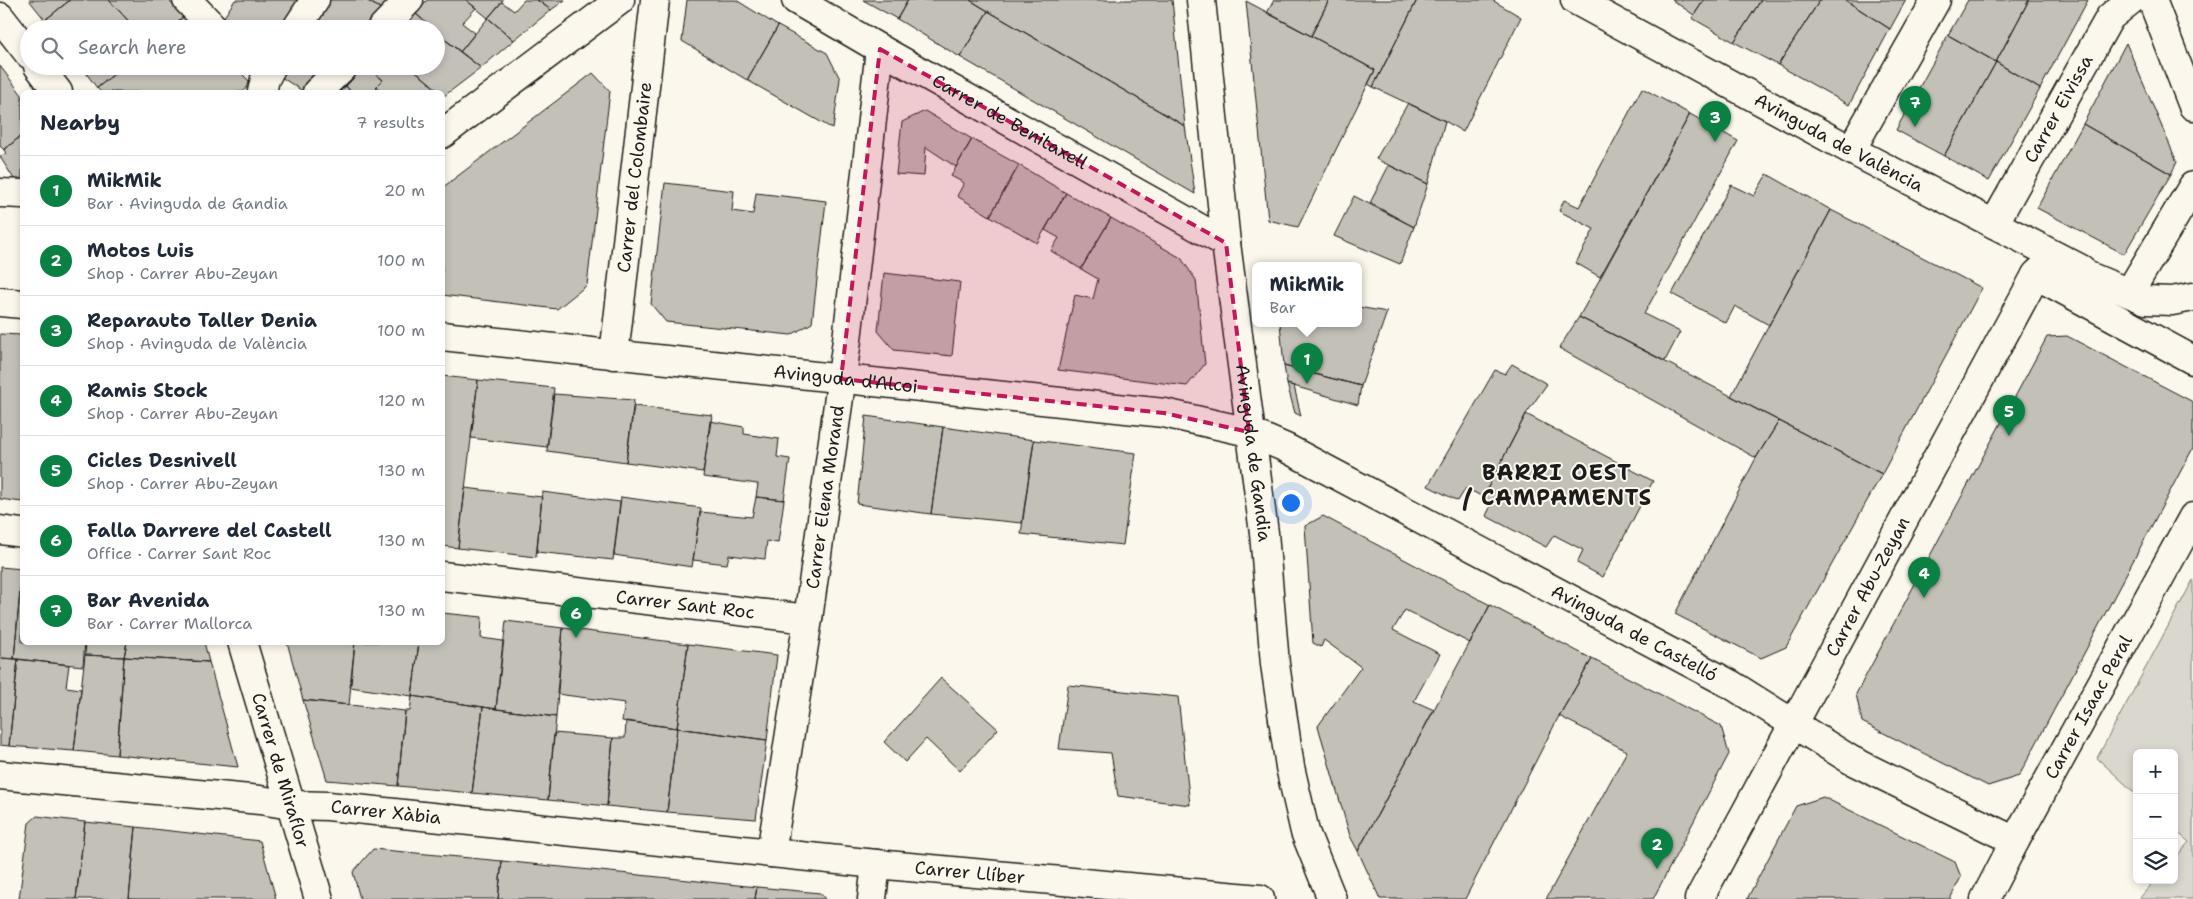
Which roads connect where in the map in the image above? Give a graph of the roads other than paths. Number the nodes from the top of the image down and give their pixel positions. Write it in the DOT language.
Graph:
graph roads {
  1 [pos="187,0"];
  2 [pos="315,0"];
  3 [pos="409,0"];
  4 [pos="620,0"];
  5 [pos="655,0"];
  6 [pos="796,0"];
  7 [pos="1202,0"];
  8 [pos="1575,0"];
  9 [pos="1936,0"];
  10 [pos="2131,0"];
  11 [pos="2152,0"];
  12 [pos="0,17"];
  13 [pos="206,20"];
  14 [pos="302,20"];
  15 [pos="390,20"];
  16 [pos="20,43"];
  17 [pos="880,50"];
  18 [pos="45,75"];
  19 [pos="335,75"];
  20 [pos="56,90"];
  21 [pos="319,90"];
  22 [pos="2193,106"];
  23 [pos="445,132"];
  24 [pos="1851,150"];
  25 [pos="2193,186"];
  26 [pos="0,193"];
  27 [pos="20,194"];
  28 [pos="1994,224"];
  29 [pos="1226,243"];
  30 [pos="2036,275"];
  31 [pos="2104,281"];
  32 [pos="2129,293"];
  33 [pos="2193,298"];
  34 [pos="0,302"];
  35 [pos="20,304"];
  36 [pos="445,336"];
  37 [pos="614,355"];
  38 [pos="2193,360"];
  39 [pos="841,379"];
  40 [pos="1249,432"];
  41 [pos="2193,517"];
  42 [pos="0,530"];
  43 [pos="20,532"];
  44 [pos="445,576"];
  45 [pos="808,619"];
  46 [pos="243,645"];
  47 [pos="1794,723"];
  48 [pos="0,776"];
  49 [pos="290,805"];
  50 [pos="2015,841"];
  51 [pos="771,853"];
  52 [pos="876,864"];
  53 [pos="1327,898"];
  54 [pos="318,899"];
  55 [pos="872,899"];
  56 [pos="1260,899"];
  57 [pos="1699,899"];
  58 [pos="1985,899"];
  1 -- 13 [label="street"];
  2 -- 14 [label="street"];
  3 -- 15 [label="street"];
  4 -- 23 [label="street"];
  5 -- 37 [label="street, Carrer del Colombaire"];
  6 -- 17 [label="street, Carrer de Benitaxell"];
  7 -- 29 [label="street, Avinguda de Gandia"];
  8 -- 24 [label="street, Avinguda de València"];
  9 -- 24 [label="street"];
  10 -- 28 [label="street, Carrer Eivissa"];
  11 -- 22 [label="street"];
  12 -- 16 [label="street"];
  17 -- 29 [label="street, Carrer de Benitaxell"];
  17 -- 39 [label="street, Carrer Elena Morand"];
  18 -- 20 [label="street"];
  19 -- 21 [label="street"];
  24 -- 28 [label="street, Avinguda de València"];
  25 -- 32 [label="street"];
  26 -- 27 [label="street"];
  28 -- 31 [label="street, Avinguda de València"];
  29 -- 40 [label="street, Avinguda de Gandia"];
  30 -- 31 [label="street, Avinguda de València"];
  30 -- 38 [label="street"];
  30 -- 47 [label="street, Carrer Abu-Zeyan"];
  31 -- 32 [label="street, Avinguda de València"];
  32 -- 33 [label="street, Avinguda de València"];
  34 -- 35 [label="street"];
  36 -- 37 [label="street, Avinguda d'Alcoi"];
  37 -- 39 [label="street, Avinguda d'Alcoi"];
  39 -- 40 [label="street, Avinguda d'Alcoi"];
  39 -- 45 [label="street, Carrer Elena Morand"];
  40 -- 47 [label="street, Avinguda de Castelló"];
  40 -- 53 [label="street, Avinguda de Gandia"];
  41 -- 50 [label="street, Carrer Isaac Peral"];
  42 -- 43 [label="street"];
  44 -- 45 [label="street, Carrer Sant Roc"];
  45 -- 51 [label="street, Carrer Elena Morand"];
  46 -- 49 [label="street, Carrer de Miraflor"];
  47 -- 50 [label="street, Avinguda de Castelló"];
  47 -- 57 [label="street, Carrer Abu-Zeyan"];
  48 -- 49 [label="street, Carrer Xàbia"];
  49 -- 51 [label="street, Carrer Xàbia"];
  49 -- 54 [label="street, Carrer de Miraflor"];
  50 -- 58 [label="street, Carrer Isaac Peral"];
  51 -- 52 [label="street, Carrer Llíber"];
  52 -- 55 [label="street"];
  52 -- 56 [label="street, Carrer Llíber"];
}
